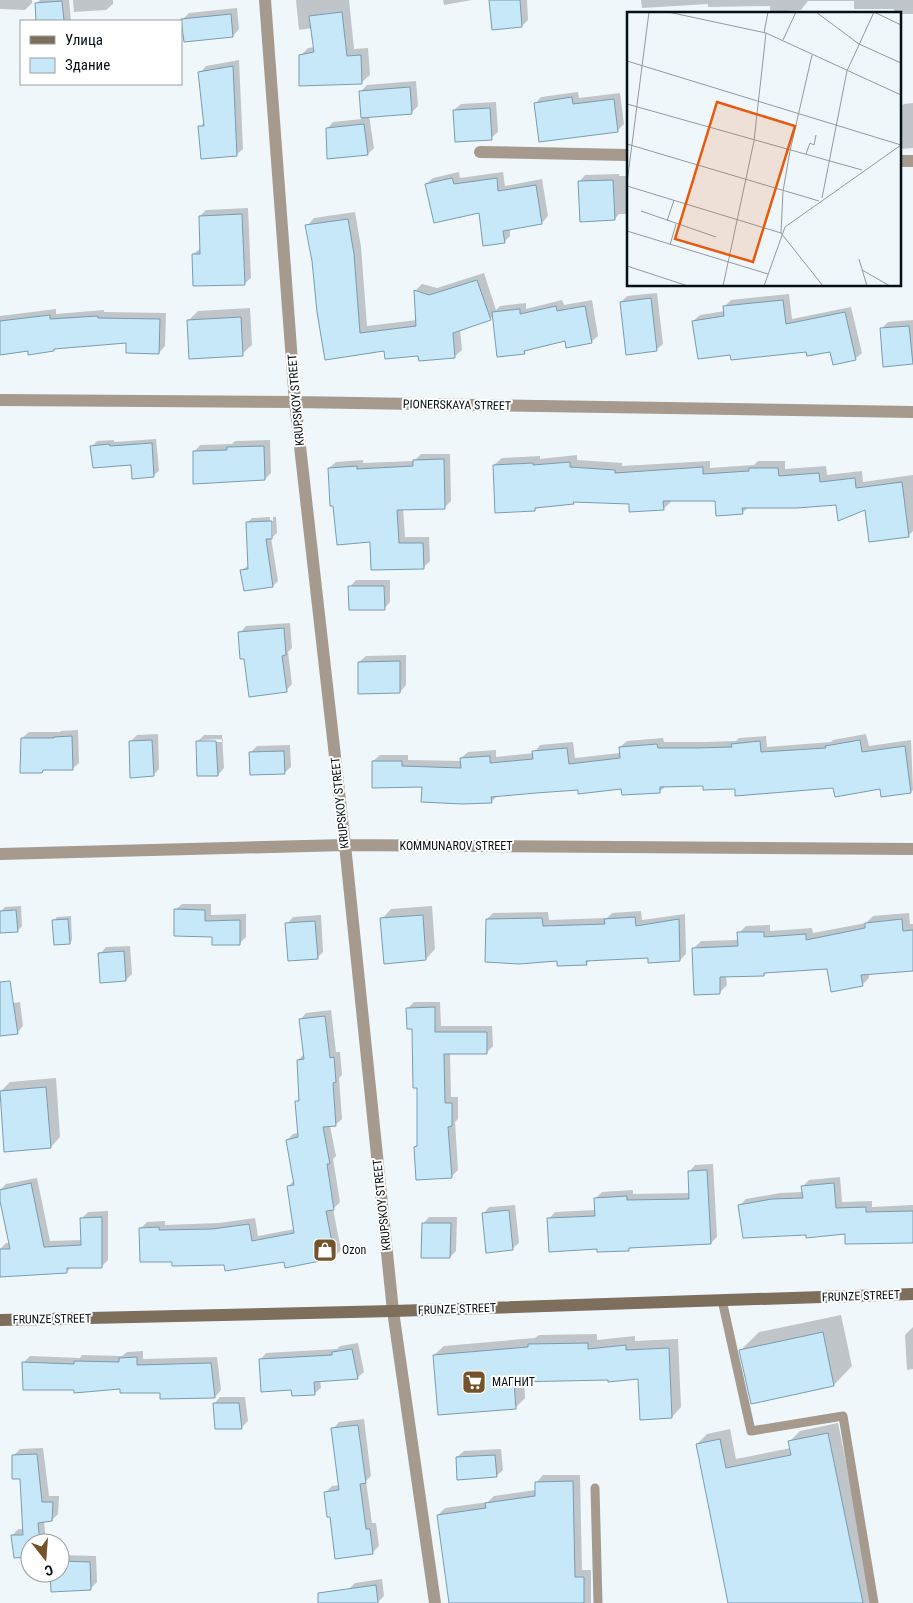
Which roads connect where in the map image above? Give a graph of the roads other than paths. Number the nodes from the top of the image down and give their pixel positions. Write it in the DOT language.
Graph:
graph roads {
  1 [pos="265,0"];
  2 [pos="480,152"];
  3 [pos="627,155"];
  4 [pos="900,161"];
  5 [pos="913,161"];
  6 [pos="0,400"];
  7 [pos="295,402"];
  8 [pos="913,412"];
  9 [pos="345,845"];
  10 [pos="913,849"];
  11 [pos="0,854"];
  12 [pos="913,1294"];
  13 [pos="722,1300"];
  14 [pos="393,1311"];
  15 [pos="0,1320"];
  16 [pos="595,1488"];
  17 [pos="435,1603"];
  18 [pos="598,1603"];
  19 [pos="874,1603"];
  1 -- 7 [label="street, KRUPSKOY STREET"];
  2 -- 3 [label="street"];
  4 -- 5 [label="street"];
  6 -- 7 [label="street, PIONERSKAYA STREET"];
  7 -- 8 [label="street, PIONERSKAYA STREET"];
  7 -- 9 [label="street, KRUPSKOY STREET"];
  9 -- 10 [label="street, KOMMUNAROV STREET"];
  9 -- 11 [label="street, KOMMUNAROV STREET"];
  9 -- 14 [label="street, KRUPSKOY STREET"];
  12 -- 13 [label="main road, FRUNZE STREET"];
  13 -- 14 [label="main road, FRUNZE STREET"];
  13 -- 19 [label="lane"];
  14 -- 15 [label="main road, FRUNZE STREET"];
  14 -- 17 [label="street, KRUPSKOY STREET"];
  16 -- 18 [label="lane"];
}
